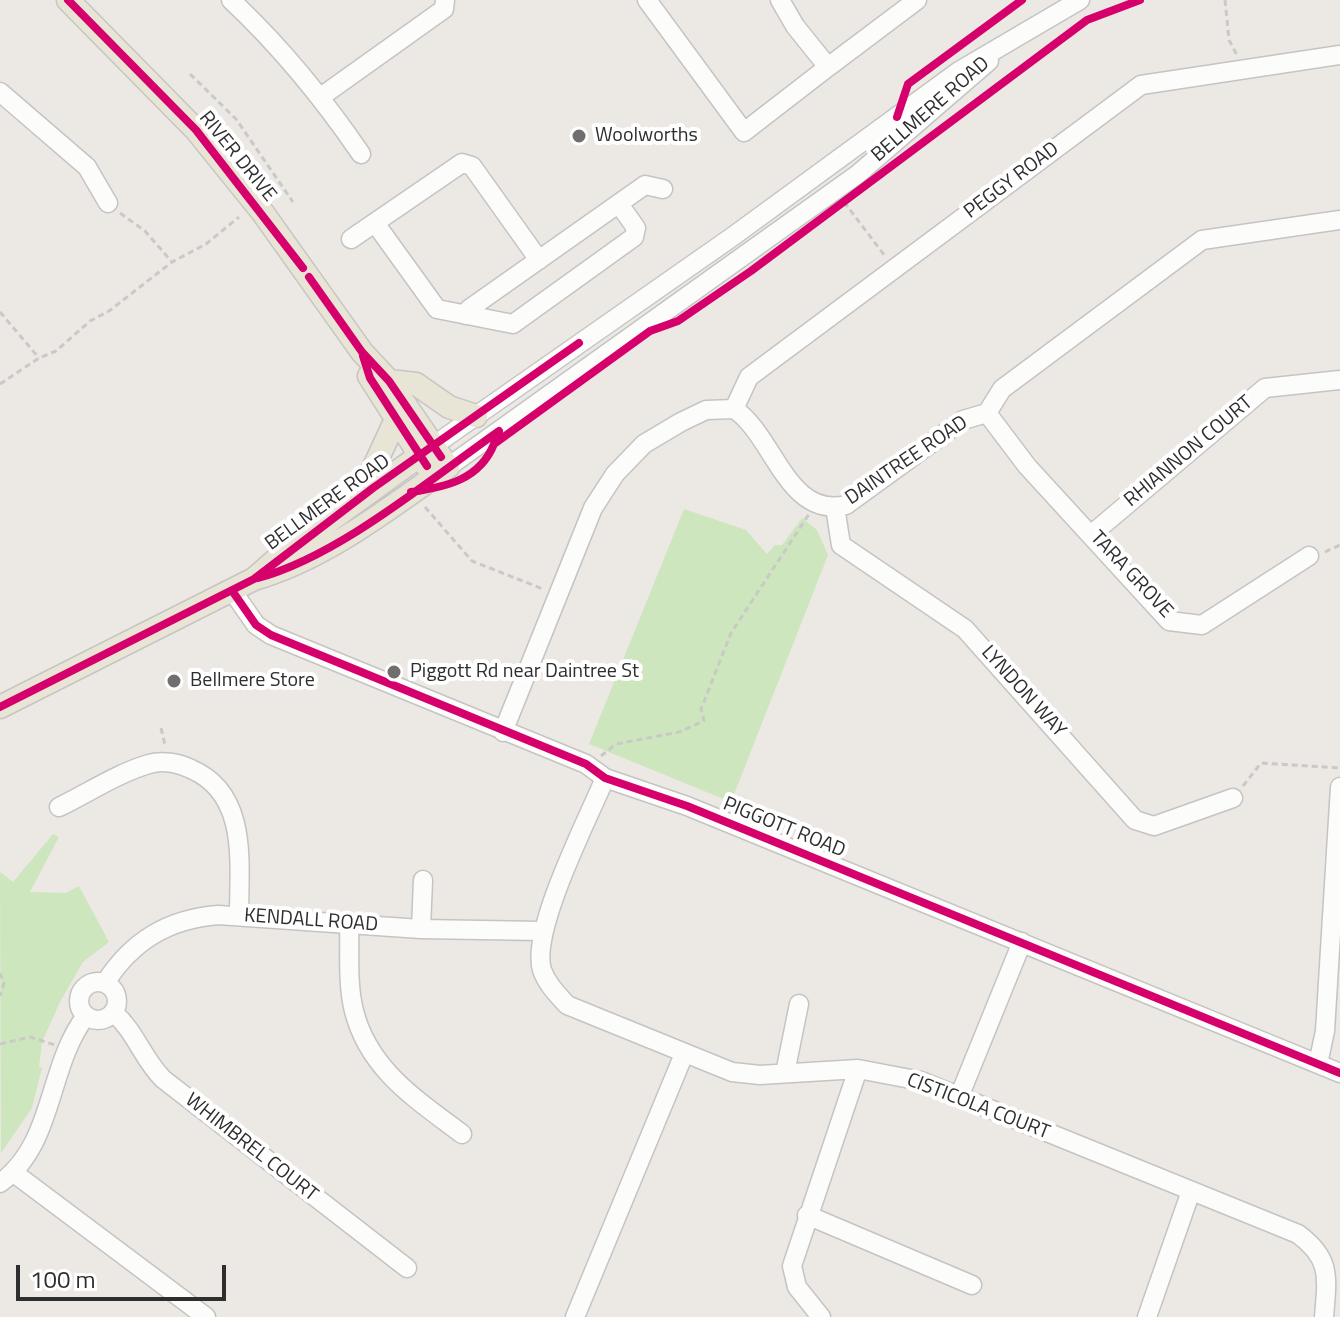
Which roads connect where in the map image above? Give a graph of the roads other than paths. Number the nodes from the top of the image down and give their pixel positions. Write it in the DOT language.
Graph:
graph roads {
  1 [pos="68,0"];
  2 [pos="231,0"];
  3 [pos="445,0"];
  4 [pos="647,0"];
  5 [pos="780,0"];
  6 [pos="917,0"];
  7 [pos="1080,0"];
  8 [pos="1011,39"];
  9 [pos="1340,55"];
  10 [pos="828,67"];
  11 [pos="0,92"];
  12 [pos="322,96"];
  13 [pos="361,154"];
  14 [pos="663,189"];
  15 [pos="108,203"];
  16 [pos="619,204"];
  17 [pos="1340,220"];
  18 [pos="375,223"];
  19 [pos="351,239"];
  20 [pos="539,260"];
  21 [pos="466,315"];
  22 [pos="362,352"];
  23 [pos="1340,380"];
  24 [pos="389,381"];
  25 [pos="734,409"];
  26 [pos="987,413"];
  27 [pos="476,416"];
  28 [pos="396,419"];
  29 [pos="427,450"];
  30 [pos="441,472"];
  31 [pos="373,488"];
  32 [pos="835,507"];
  33 [pos="1092,534"];
  34 [pos="1309,556"];
  35 [pos="254,579"];
  36 [pos="233,592"];
  37 [pos="0,707"];
  38 [pos="503,732"];
  39 [pos="600,774"];
  40 [pos="1340,787"];
  41 [pos="1233,798"];
  42 [pos="59,807"];
  43 [pos="423,880"];
  44 [pos="239,916"];
  45 [pos="349,924"];
  46 [pos="421,929"];
  47 [pos="541,931"];
  48 [pos="1022,942"];
  49 [pos="105,983"];
  50 [pos="799,1004"];
  51 [pos="113,1012"];
  52 [pos="86,1016"];
  53 [pos="684,1054"];
  54 [pos="1318,1064"];
  55 [pos="858,1069"];
  56 [pos="785,1073"];
  57 [pos="1340,1073"];
  58 [pos="959,1097"];
  59 [pos="462,1134"];
  60 [pos="7,1178"];
  61 [pos="1191,1191"];
  62 [pos="807,1215"];
  63 [pos="407,1268"];
  64 [pos="972,1285"];
  65 [pos="206,1317"];
  66 [pos="575,1317"];
  67 [pos="821,1317"];
  68 [pos="1147,1317"];
  69 [pos="1324,1317"];
  1 -- 22 [label="main road, RIVER DRIVE"];
  2 -- 12 [label="street"];
  3 -- 12 [label="street"];
  4 -- 10 [label="street"];
  5 -- 10 [label="street"];
  6 -- 10 [label="street"];
  7 -- 8 [label="street, BELLMERE ROAD"];
  8 -- 27 [label="street, BELLMERE ROAD"];
  8 -- 30 [label="street, BELLMERE ROAD"];
  9 -- 25 [label="street, PEGGY ROAD"];
  11 -- 15 [label="street"];
  12 -- 13 [label="street"];
  14 -- 16 [label="street"];
  16 -- 20 [label="street"];
  16 -- 21 [label="street"];
  17 -- 26 [label="street, DAINTREE ROAD"];
  18 -- 19 [label="street"];
  18 -- 20 [label="street"];
  18 -- 21 [label="street"];
  20 -- 21 [label="street"];
  22 -- 24 [label="main road, RIVER DRIVE"];
  22 -- 28 [label="main road, RIVER DRIVE"];
  23 -- 33 [label="street, RHIANNON COURT"];
  24 -- 27 [label="main road"];
  24 -- 29 [label="main road, RIVER DRIVE"];
  25 -- 32 [label="street, DAINTREE ROAD"];
  25 -- 38 [label="street"];
  26 -- 32 [label="street, DAINTREE ROAD"];
  26 -- 33 [label="street, TARA GROVE"];
  27 -- 29 [label="street, BELLMERE ROAD"];
  28 -- 29 [label="main road, RIVER DRIVE"];
  28 -- 31 [label="main road"];
  29 -- 30 [label="main road, RIVER DRIVE"];
  29 -- 31 [label="main road, BELLMERE ROAD"];
  30 -- 35 [label="main road, BELLMERE ROAD"];
  31 -- 35 [label="main road, BELLMERE ROAD"];
  32 -- 41 [label="street, LYNDON WAY"];
  33 -- 34 [label="street, TARA GROVE"];
  35 -- 36 [label="main road, BELLMERE ROAD"];
  36 -- 37 [label="main road, BELLMERE ROAD"];
  36 -- 38 [label="street, PIGGOTT ROAD"];
  38 -- 39 [label="street, PIGGOTT ROAD"];
  39 -- 47 [label="street, CISTICOLA COURT"];
  39 -- 48 [label="street, PIGGOTT ROAD"];
  40 -- 54 [label="street"];
  42 -- 44 [label="street"];
  43 -- 46 [label="street"];
  44 -- 45 [label="street, KENDALL ROAD"];
  44 -- 49 [label="street, KENDALL ROAD"];
  45 -- 46 [label="street, KENDALL ROAD"];
  45 -- 59 [label="street"];
  46 -- 47 [label="street, KENDALL ROAD"];
  47 -- 53 [label="street, CISTICOLA COURT"];
  48 -- 54 [label="street, PIGGOTT ROAD"];
  48 -- 58 [label="street"];
  49 -- 51 [label="street"];
  49 -- 52 [label="street"];
  50 -- 56 [label="street"];
  51 -- 52 [label="street"];
  51 -- 63 [label="street, WHIMBREL COURT"];
  52 -- 60 [label="street"];
  53 -- 56 [label="street, CISTICOLA COURT"];
  53 -- 66 [label="street"];
  54 -- 57 [label="street, PIGGOTT ROAD"];
  55 -- 56 [label="street, CISTICOLA COURT"];
  55 -- 58 [label="street, CISTICOLA COURT"];
  55 -- 62 [label="street"];
  58 -- 61 [label="street, CISTICOLA COURT"];
  60 -- 65 [label="street"];
  61 -- 68 [label="street"];
  61 -- 69 [label="street, CISTICOLA COURT"];
  62 -- 64 [label="street"];
  62 -- 67 [label="street"];
}
